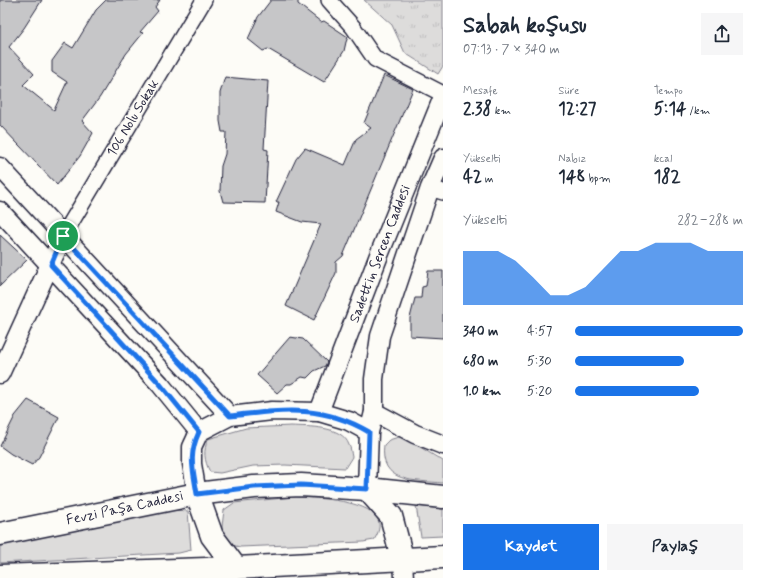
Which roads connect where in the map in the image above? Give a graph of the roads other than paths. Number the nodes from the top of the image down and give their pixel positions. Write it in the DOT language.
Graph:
graph roads {
  1 [pos="204,0"];
  2 [pos="329,0"];
  3 [pos="443,96"];
  4 [pos="443,158"];
  5 [pos="0,167"];
  6 [pos="437,190"];
  7 [pos="0,211"];
  8 [pos="63,236"];
  9 [pos="51,265"];
  10 [pos="0,374"];
  11 [pos="319,412"];
  12 [pos="374,412"];
  13 [pos="230,416"];
  14 [pos="199,432"];
  15 [pos="369,432"];
  16 [pos="443,445"];
  17 [pos="367,489"];
  18 [pos="197,494"];
  19 [pos="443,497"];
  20 [pos="0,534"];
  21 [pos="443,557"];
  22 [pos="236,568"];
  23 [pos="404,569"];
  24 [pos="0,576"];
  25 [pos="266,578"];
  1 -- 8 [label="street, 106 Nolu Sokak"];
  2 -- 3 [label="street"];
  3 -- 11 [label="street, Sadettin Sercen Caddesi"];
  4 -- 6 [label="street, Sadettin Sercen Caddesi"];
  5 -- 8 [label="street"];
  6 -- 12 [label="street, Sadettin Sercen Caddesi"];
  7 -- 9 [label="street"];
  8 -- 9 [label="street"];
  8 -- 13 [label="street"];
  9 -- 10 [label="street"];
  9 -- 14 [label="street"];
  11 -- 13 [label="street"];
  11 -- 15 [label="street"];
  12 -- 15 [label="street, Sadettin Sercen Caddesi"];
  12 -- 16 [label="street"];
  13 -- 14 [label="street"];
  14 -- 18 [label="street"];
  15 -- 17 [label="street, Sadettin Sercen Caddesi"];
  17 -- 18 [label="main road, Fevzi Paşa Caddesi"];
  17 -- 19 [label="main road, Fevzi Paşa Caddesi"];
  17 -- 23 [label="main road"];
  18 -- 20 [label="main road, Fevzi Paşa Caddesi"];
  18 -- 22 [label="main road"];
  21 -- 23 [label="main road"];
  22 -- 23 [label="main road"];
  22 -- 24 [label="main road"];
  22 -- 25 [label="street"];
}
